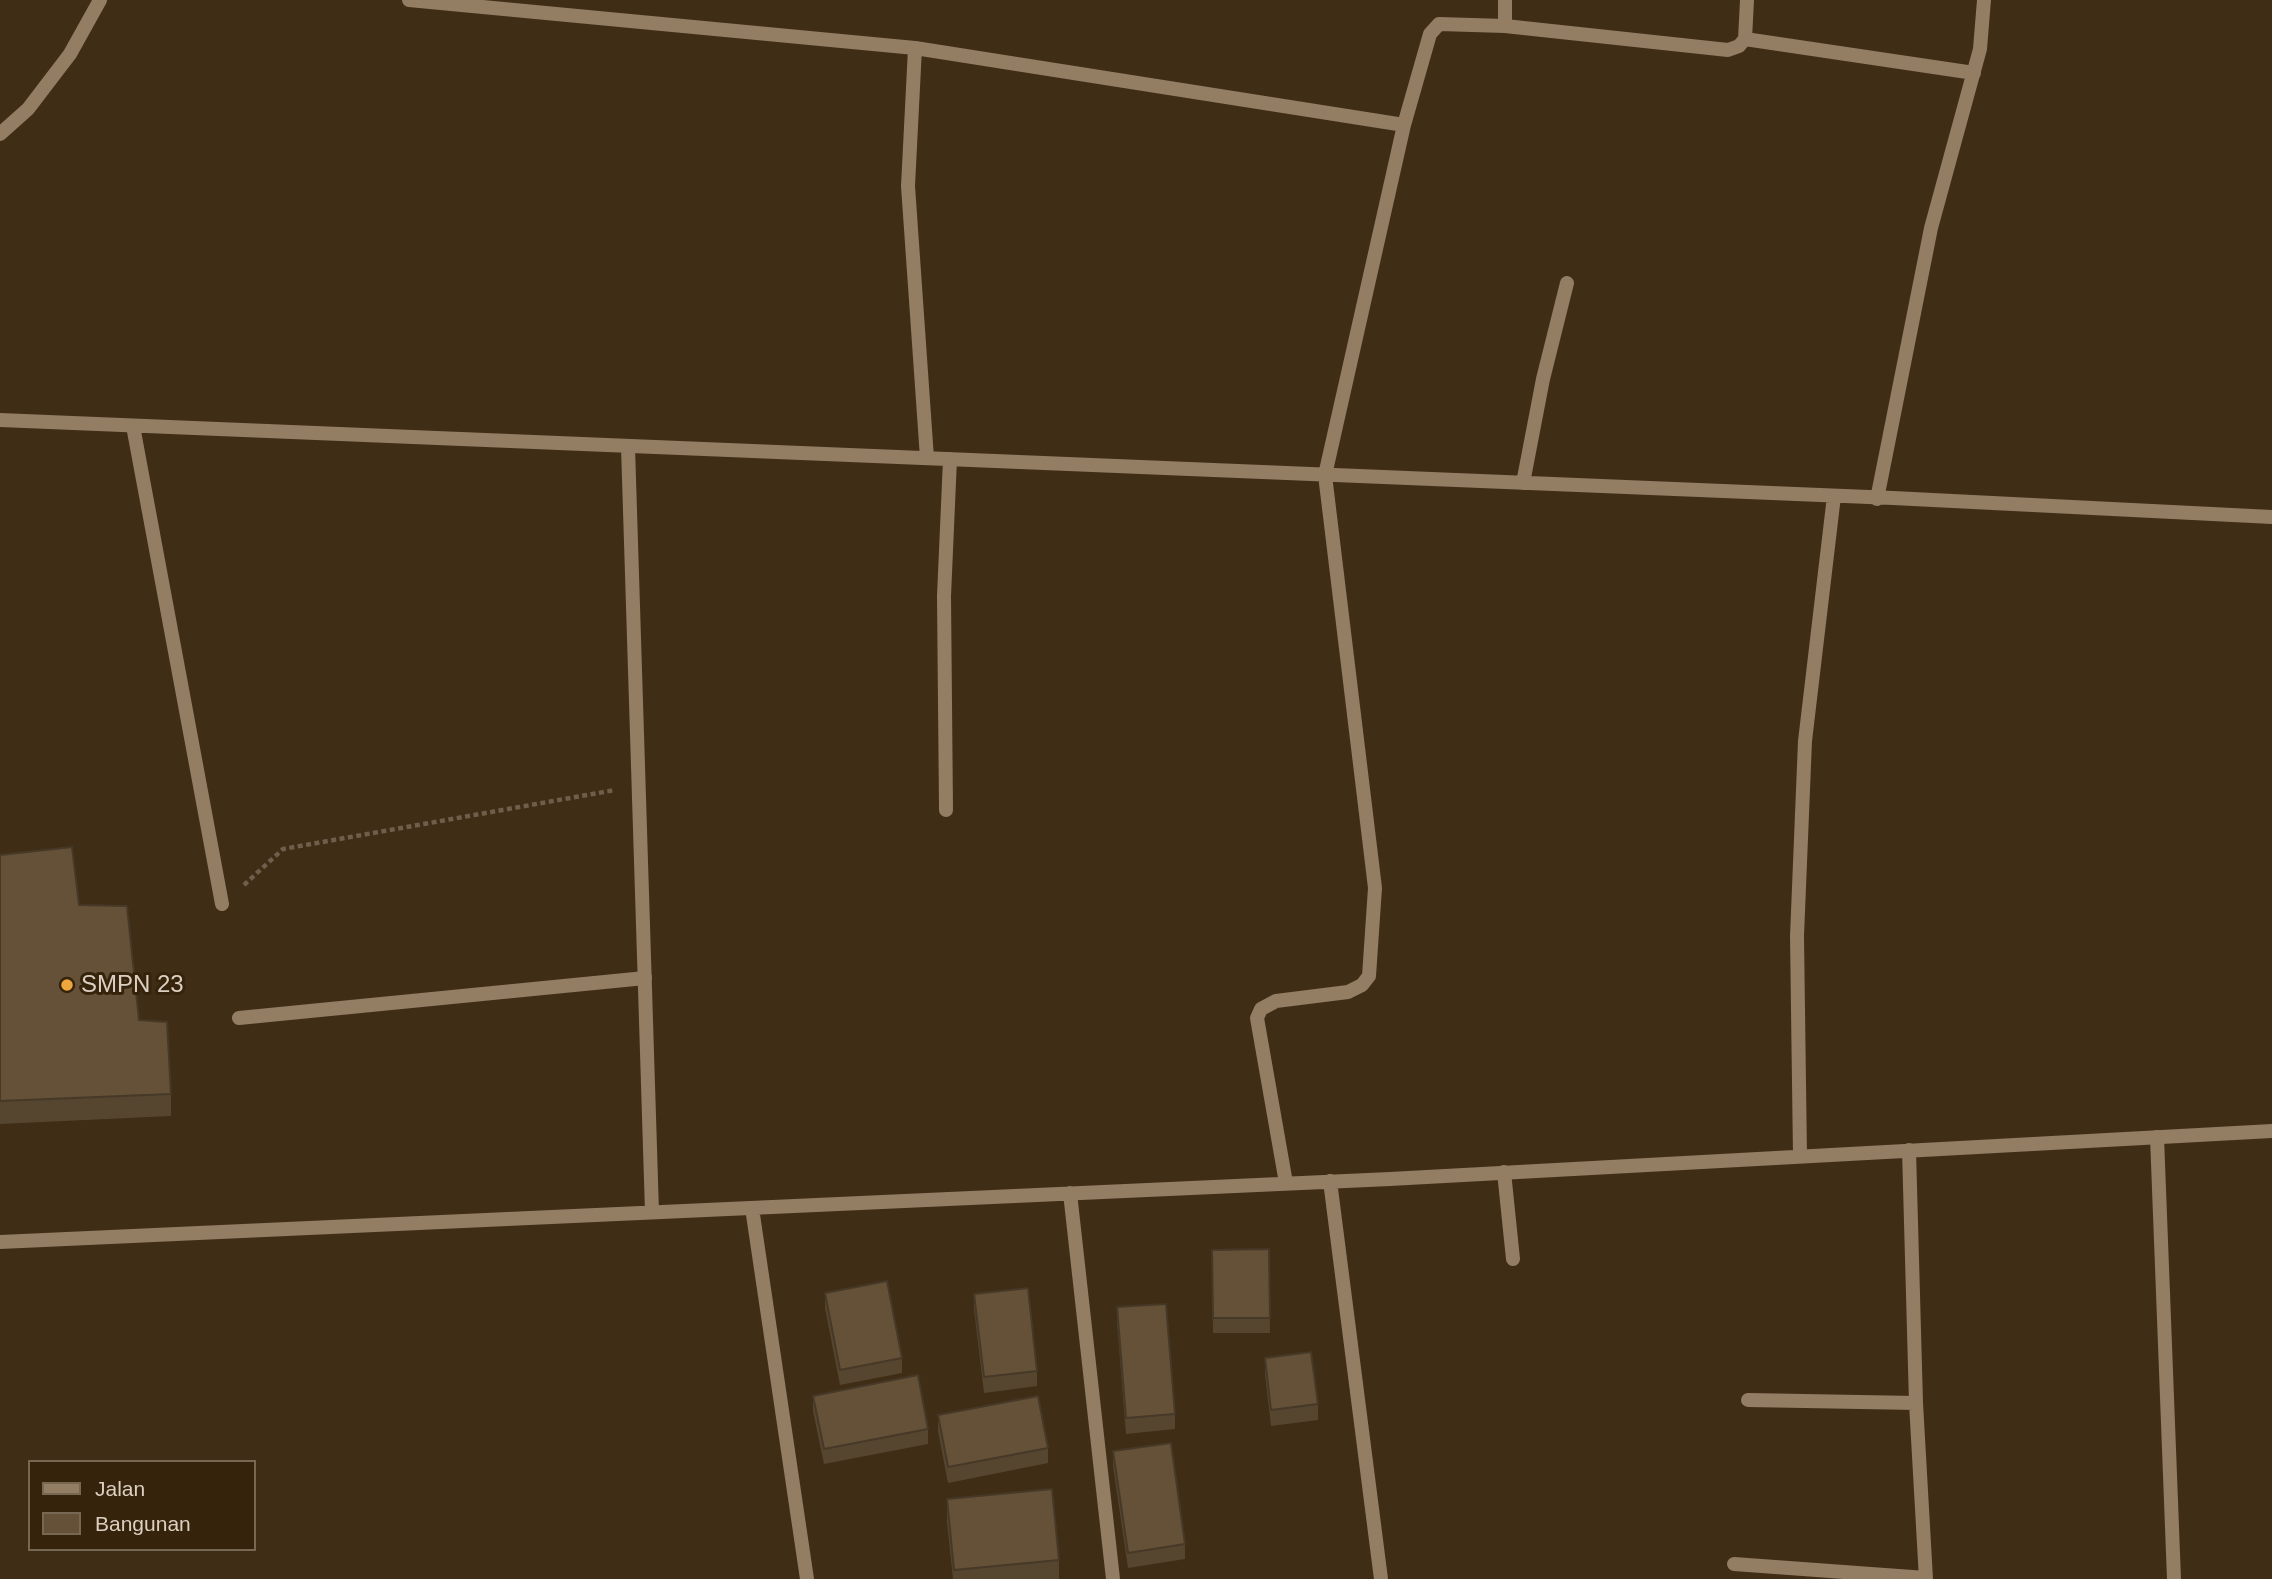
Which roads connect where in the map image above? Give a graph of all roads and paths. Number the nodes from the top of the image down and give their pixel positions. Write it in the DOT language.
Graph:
graph roads {
  1 [pos="100,0"];
  2 [pos="409,0"];
  3 [pos="1506,0"];
  4 [pos="1747,0"];
  5 [pos="1984,0"];
  6 [pos="1505,26"];
  7 [pos="1745,39"];
  8 [pos="915,48"];
  9 [pos="1974,73"];
  10 [pos="1404,125"];
  11 [pos="0,134"];
  12 [pos="1567,283"];
  13 [pos="0,420"];
  14 [pos="134,433"];
  15 [pos="627,453"];
  16 [pos="927,458"];
  17 [pos="950,459"];
  18 [pos="1326,480"];
  19 [pos="1523,483"];
  20 [pos="1877,499"];
  21 [pos="1833,502"];
  22 [pos="2272,517"];
  23 [pos="639,786"];
  24 [pos="946,810"];
  25 [pos="222,905"];
  26 [pos="645,978"];
  27 [pos="239,1018"];
  28 [pos="2272,1131"];
  29 [pos="2157,1137"];
  30 [pos="1909,1150"];
  31 [pos="1800,1156"];
  32 [pos="1504,1172"];
  33 [pos="1286,1183"];
  34 [pos="1331,1188"];
  35 [pos="1070,1193"];
  36 [pos="752,1208"];
  37 [pos="652,1212"];
  38 [pos="0,1242"];
  39 [pos="1513,1259"];
  40 [pos="1748,1400"];
  41 [pos="1916,1403"];
  42 [pos="1734,1564"];
  43 [pos="807,1579"];
  44 [pos="1113,1579"];
  45 [pos="1381,1579"];
  46 [pos="1926,1579"];
  47 [pos="2174,1579"];
  1 -- 11 [label="street"];
  2 -- 8 [label="street"];
  3 -- 6 [label="street"];
  4 -- 7 [label="street"];
  5 -- 9 [label="street"];
  6 -- 7 [label="street"];
  6 -- 10 [label="street"];
  7 -- 9 [label="street"];
  8 -- 10 [label="street"];
  8 -- 16 [label="street"];
  9 -- 20 [label="street"];
  10 -- 18 [label="street"];
  12 -- 19 [label="street"];
  13 -- 14 [label="street"];
  14 -- 15 [label="street"];
  14 -- 25 [label="street"];
  15 -- 16 [label="street"];
  15 -- 23 [label="street"];
  16 -- 17 [label="street"];
  17 -- 18 [label="street"];
  17 -- 24 [label="street"];
  18 -- 19 [label="street"];
  18 -- 33 [label="street"];
  19 -- 21 [label="street"];
  20 -- 21 [label="street"];
  20 -- 22 [label="street"];
  21 -- 31 [label="street"];
  23 -- 25 [label="path"];
  23 -- 26 [label="street"];
  26 -- 27 [label="street"];
  26 -- 37 [label="street"];
  28 -- 29 [label="street"];
  29 -- 30 [label="street"];
  29 -- 47 [label="street"];
  30 -- 31 [label="street"];
  30 -- 41 [label="street"];
  31 -- 32 [label="street"];
  32 -- 34 [label="street"];
  32 -- 39 [label="street"];
  33 -- 34 [label="street"];
  33 -- 35 [label="street"];
  34 -- 45 [label="street"];
  35 -- 36 [label="street"];
  35 -- 44 [label="street"];
  36 -- 37 [label="street"];
  36 -- 43 [label="street"];
  37 -- 38 [label="street"];
  40 -- 41 [label="street"];
  41 -- 46 [label="street"];
  42 -- 46 [label="street"];
}
